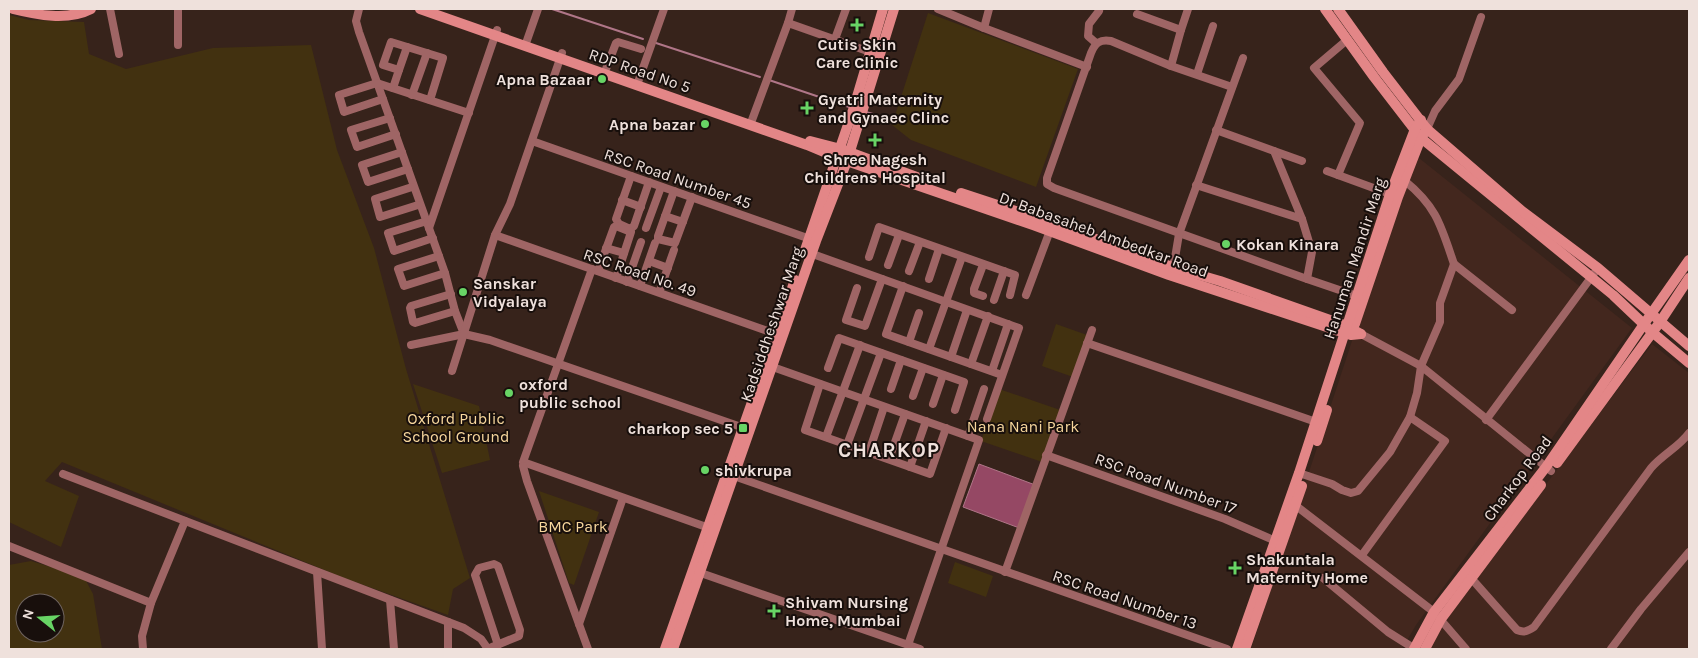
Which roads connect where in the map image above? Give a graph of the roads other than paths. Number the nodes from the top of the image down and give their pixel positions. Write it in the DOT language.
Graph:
graph roads {
  1 [pos="13,9"];
  2 [pos="91,9"];
  3 [pos="110,9"];
  4 [pos="178,9"];
  5 [pos="359,9"];
  6 [pos="538,9"];
  7 [pos="664,9"];
  8 [pos="792,9"];
  9 [pos="846,9"];
  10 [pos="883,9"];
  11 [pos="894,9"];
  12 [pos="938,9"];
  13 [pos="989,9"];
  14 [pos="1188,9"];
  15 [pos="1325,9"];
  16 [pos="1338,9"];
  17 [pos="429,10"];
  18 [pos="1099,11"];
  19 [pos="1137,14"];
  20 [pos="1481,17"];
  21 [pos="788,22"];
  22 [pos="1214,26"];
  23 [pos="984,28"];
  24 [pos="1181,30"];
  25 [pos="496,33"];
  26 [pos="834,40"];
  27 [pos="1347,40"];
  28 [pos="1096,43"];
  29 [pos="526,44"];
  30 [pos="178,45"];
  31 [pos="407,47"];
  32 [pos="640,49"];
  33 [pos="427,53"];
  34 [pos="119,54"];
  35 [pos="874,54"];
  36 [pos="561,55"];
  37 [pos="1243,58"];
  38 [pos="1087,66"];
  39 [pos="1171,66"];
  40 [pos="606,69"];
  41 [pos="399,70"];
  42 [pos="1197,74"];
  43 [pos="378,83"];
  44 [pos="638,83"];
  45 [pos="1232,86"];
  46 [pos="393,88"];
  47 [pos="412,95"];
  48 [pos="383,99"];
  49 [pos="430,100"];
  50 [pos="469,113"];
  51 [pos="390,118"];
  52 [pos="752,120"];
  53 [pos="1421,129"];
  54 [pos="1216,130"];
  55 [pos="396,134"];
  56 [pos="532,141"];
  57 [pos="1274,151"];
  58 [pos="402,152"];
  59 [pos="844,155"];
  60 [pos="1408,160"];
  61 [pos="1302,161"];
  62 [pos="408,169"];
  63 [pos="1327,171"];
  64 [pos="630,176"];
  65 [pos="1338,176"];
  66 [pos="1405,181"];
  67 [pos="649,182"];
  68 [pos="1196,185"];
  69 [pos="412,187"];
  70 [pos="661,187"];
  71 [pos="674,191"];
  72 [pos="1390,194"];
  73 [pos="692,197"];
  74 [pos="622,200"];
  75 [pos="418,204"];
  76 [pos="641,207"];
  77 [pos="665,216"];
  78 [pos="1302,219"];
  79 [pos="683,222"];
  80 [pos="428,225"];
  81 [pos="1051,227"];
  82 [pos="646,228"];
  83 [pos="1179,234"];
  84 [pos="495,235"];
  85 [pos="899,235"];
  86 [pos="433,238"];
  87 [pos="813,240"];
  88 [pos="641,242"];
  89 [pos="920,242"];
  90 [pos="655,243"];
  91 [pos="606,248"];
  92 [pos="940,249"];
  93 [pos="674,250"];
  94 [pos="808,252"];
  95 [pos="624,254"];
  96 [pos="439,256"];
  97 [pos="868,257"];
  98 [pos="962,257"];
  99 [pos="1689,260"];
  100 [pos="649,261"];
  101 [pos="1454,264"];
  102 [pos="888,265"];
  103 [pos="983,265"];
  104 [pos="668,268"];
  105 [pos="1598,268"];
  106 [pos="595,270"];
  107 [pos="909,271"];
  108 [pos="1171,271"];
  109 [pos="1004,272"];
  110 [pos="445,273"];
  111 [pos="1591,277"];
  112 [pos="616,278"];
  113 [pos="1689,278"];
  114 [pos="882,279"];
  115 [pos="929,279"];
  116 [pos="1307,280"];
  117 [pos="627,282"];
  118 [pos="640,286"];
  119 [pos="903,286"];
  120 [pos="857,288"];
  121 [pos="660,290"];
  122 [pos="451,294"];
  123 [pos="1010,295"];
  124 [pos="983,296"];
  125 [pos="1026,296"];
  126 [pos="1357,296"];
  127 [pos="432,300"];
  128 [pos="994,300"];
  129 [pos="946,302"];
  130 [pos="967,310"];
  131 [pos="1512,310"];
  132 [pos="455,311"];
  133 [pos="919,312"];
  134 [pos="1652,313"];
  135 [pos="988,316"];
  136 [pos="437,317"];
  137 [pos="1660,322"];
  138 [pos="1008,324"];
  139 [pos="1644,324"];
  140 [pos="1092,330"];
  141 [pos="1352,331"];
  142 [pos="1652,332"];
  143 [pos="464,334"];
  144 [pos="776,334"];
  145 [pos="909,342"];
  146 [pos="1087,343"];
  147 [pos="411,345"];
  148 [pos="860,345"];
  149 [pos="1689,346"];
  150 [pos="929,349"];
  151 [pos="881,353"];
  152 [pos="951,357"];
  153 [pos="901,360"];
  154 [pos="559,364"];
  155 [pos="971,364"];
  156 [pos="1689,364"];
  157 [pos="768,366"];
  158 [pos="1421,366"];
  159 [pos="828,368"];
  160 [pos="923,368"];
  161 [pos="452,371"];
  162 [pos="992,371"];
  163 [pos="943,375"];
  164 [pos="1002,375"];
  165 [pos="820,384"];
  166 [pos="890,389"];
  167 [pos="984,389"];
  168 [pos="843,392"];
  169 [pos="913,396"];
  170 [pos="864,399"];
  171 [pos="933,404"];
  172 [pos="884,407"];
  173 [pos="955,410"];
  174 [pos="905,414"];
  175 [pos="1410,417"];
  176 [pos="987,420"];
  177 [pos="1486,420"];
  178 [pos="926,421"];
  179 [pos="1319,423"];
  180 [pos="946,428"];
  181 [pos="746,429"];
  182 [pos="1689,433"];
  183 [pos="968,436"];
  184 [pos="826,437"];
  185 [pos="847,444"];
  186 [pos="868,452"];
  187 [pos="1046,455"];
  188 [pos="889,459"];
  189 [pos="523,466"];
  190 [pos="910,466"];
  191 [pos="1548,469"];
  192 [pos="63,474"];
  193 [pos="1302,474"];
  194 [pos="730,475"];
  195 [pos="623,498"];
  196 [pos="1292,504"];
  197 [pos="185,521"];
  198 [pos="711,528"];
  199 [pos="1279,542"];
  200 [pos="9,546"];
  201 [pos="941,549"];
  202 [pos="1689,552"];
  203 [pos="1362,555"];
  204 [pos="316,572"];
  205 [pos="696,572"];
  206 [pos="1006,572"];
  207 [pos="1323,578"];
  208 [pos="1471,578"];
  209 [pos="390,600"];
  210 [pos="151,603"];
  211 [pos="1438,616"];
  212 [pos="448,622"];
  213 [pos="579,624"];
  214 [pos="498,645"];
  215 [pos="908,645"];
  216 [pos="143,649"];
  217 [pos="322,649"];
  218 [pos="394,649"];
  219 [pos="448,649"];
  220 [pos="488,649"];
  221 [pos="588,649"];
  222 [pos="665,649"];
  223 [pos="673,649"];
  224 [pos="920,649"];
  225 [pos="1227,649"];
  226 [pos="1237,649"];
  227 [pos="1245,649"];
  228 [pos="1418,649"];
  229 [pos="1466,649"];
  230 [pos="1611,649"];
  1 -- 2 [label="main road"];
  3 -- 34 [label="street"];
  4 -- 30 [label="street"];
  5 -- 43 [label="street"];
  6 -- 29 [label="street"];
  7 -- 44 [label="street"];
  8 -- 21 [label="street"];
  9 -- 26 [label="street"];
  10 -- 35 [label="main road, Kadsiddheshwar Marg"];
  11 -- 35 [label="main road, Kadsiddheshwar Marg"];
  12 -- 23 [label="street"];
  13 -- 23 [label="street"];
  14 -- 24 [label="street"];
  15 -- 27 [label="main road"];
  16 -- 53 [label="main road"];
  17 -- 25 [label="main road, RDP Road No 5"];
  18 -- 28 [label="street"];
  19 -- 24 [label="street"];
  20 -- 53 [label="street"];
  21 -- 26 [label="street"];
  21 -- 52 [label="street"];
  22 -- 42 [label="street"];
  23 -- 38 [label="street"];
  24 -- 39 [label="street"];
  25 -- 29 [label="main road, RDP Road No 5"];
  25 -- 50 [label="street"];
  26 -- 35 [label="street"];
  27 -- 53 [label="main road"];
  27 -- 65 [label="street"];
  28 -- 38 [label="street"];
  28 -- 39 [label="street"];
  29 -- 36 [label="main road, RDP Road No 5"];
  31 -- 33 [label="street"];
  31 -- 41 [label="street"];
  31 -- 41 [label="street"];
  32 -- 40 [label="street"];
  33 -- 47 [label="street"];
  33 -- 49 [label="street"];
  35 -- 59 [label="main road, Kadsiddheshwar Marg"];
  36 -- 40 [label="main road, RDP Road No 5"];
  36 -- 44 [label="main road, RDP Road No 5"];
  36 -- 56 [label="street"];
  37 -- 45 [label="street"];
  38 -- 83 [label="street"];
  39 -- 42 [label="street"];
  40 -- 44 [label="main road, RDP Road No 5"];
  41 -- 46 [label="street"];
  42 -- 45 [label="street"];
  43 -- 46 [label="street"];
  43 -- 48 [label="street"];
  43 -- 48 [label="street"];
  44 -- 52 [label="main road, RDP Road No 5"];
  44 -- 59 [label="main road, RDP Road No 5"];
  45 -- 54 [label="street"];
  46 -- 47 [label="street"];
  47 -- 49 [label="street"];
  48 -- 51 [label="street"];
  49 -- 50 [label="street"];
  50 -- 80 [label="street"];
  51 -- 55 [label="street"];
  51 -- 55 [label="street"];
  52 -- 59 [label="main road, RDP Road No 5"];
  53 -- 60 [label="main road, Hanuman Mandir Marg"];
  53 -- 105 [label="main road"];
  53 -- 111 [label="main road"];
  54 -- 57 [label="street"];
  54 -- 68 [label="street"];
  55 -- 58 [label="street"];
  56 -- 64 [label="street, RSC Road Number 45"];
  56 -- 84 [label="street"];
  57 -- 61 [label="street"];
  57 -- 78 [label="street"];
  58 -- 62 [label="street"];
  58 -- 62 [label="street"];
  59 -- 81 [label="main road, Dr Babasaheb Ambedkar Road"];
  59 -- 87 [label="main road, Kadsiddheshwar Marg"];
  60 -- 66 [label="main road, Hanuman Mandir Marg"];
  60 -- 72 [label="main road, Hanuman Mandir Marg"];
  62 -- 80 [label="street"];
  63 -- 65 [label="street"];
  64 -- 67 [label="street, RSC Road Number 45"];
  64 -- 74 [label="street"];
  65 -- 72 [label="street"];
  66 -- 101 [label="street"];
  66 -- 141 [label="main road, Hanuman Mandir Marg"];
  67 -- 70 [label="street, RSC Road Number 45"];
  67 -- 76 [label="street"];
  68 -- 78 [label="street"];
  68 -- 83 [label="street"];
  69 -- 75 [label="street"];
  70 -- 71 [label="street, RSC Road Number 45"];
  70 -- 82 [label="street"];
  71 -- 73 [label="street, RSC Road Number 45"];
  71 -- 77 [label="street"];
  72 -- 126 [label="main road, Hanuman Mandir Marg"];
  73 -- 79 [label="street"];
  73 -- 87 [label="street, RSC Road Number 45"];
  74 -- 76 [label="street"];
  74 -- 76 [label="street"];
  77 -- 79 [label="street"];
  77 -- 79 [label="street"];
  78 -- 116 [label="street"];
  80 -- 86 [label="street"];
  80 -- 86 [label="street"];
  81 -- 108 [label="main road, Dr Babasaheb Ambedkar Road"];
  81 -- 125 [label="street"];
  83 -- 108 [label="street"];
  83 -- 116 [label="street"];
  84 -- 106 [label="street, RSC Road No. 49"];
  84 -- 143 [label="street"];
  85 -- 89 [label="street"];
  85 -- 97 [label="street"];
  85 -- 102 [label="street"];
  86 -- 96 [label="street"];
  87 -- 94 [label="main road, Kadsiddheshwar Marg"];
  88 -- 117 [label="street"];
  89 -- 92 [label="street"];
  89 -- 107 [label="street"];
  90 -- 100 [label="street"];
  91 -- 95 [label="street"];
  91 -- 95 [label="street"];
  91 -- 106 [label="street"];
  92 -- 98 [label="street"];
  92 -- 115 [label="street"];
  93 -- 104 [label="street"];
  94 -- 114 [label="street"];
  94 -- 144 [label="main road, Kadsiddheshwar Marg"];
  94 -- 157 [label="main road, Kadsiddheshwar Marg"];
  95 -- 112 [label="street"];
  96 -- 110 [label="street"];
  96 -- 110 [label="street"];
  98 -- 103 [label="street"];
  98 -- 129 [label="street"];
  99 -- 134 [label="main road, Charkop Road"];
  100 -- 104 [label="street"];
  100 -- 118 [label="street"];
  101 -- 131 [label="street"];
  101 -- 158 [label="street"];
  103 -- 109 [label="street"];
  103 -- 124 [label="street"];
  104 -- 121 [label="street"];
  105 -- 111 [label="street"];
  105 -- 134 [label="main road"];
  106 -- 112 [label="street, RSC Road No. 49"];
  106 -- 154 [label="street"];
  108 -- 141 [label="main road, Dr Babasaheb Ambedkar Road"];
  109 -- 123 [label="street"];
  109 -- 128 [label="street"];
  110 -- 122 [label="street"];
  111 -- 139 [label="main road"];
  111 -- 177 [label="street"];
  112 -- 117 [label="street, RSC Road No. 49"];
  113 -- 137 [label="main road, Charkop Road"];
  114 -- 119 [label="street"];
  114 -- 120 [label="street"];
  116 -- 126 [label="street"];
  117 -- 118 [label="street, RSC Road No. 49"];
  118 -- 144 [label="street, RSC Road No. 49"];
  119 -- 129 [label="street"];
  119 -- 145 [label="street"];
  122 -- 127 [label="street"];
  122 -- 132 [label="street"];
  126 -- 141 [label="main road, Hanuman Mandir Marg"];
  127 -- 136 [label="street"];
  127 -- 136 [label="street"];
  129 -- 130 [label="street"];
  129 -- 150 [label="street"];
  130 -- 135 [label="street"];
  130 -- 152 [label="street"];
  132 -- 136 [label="street"];
  132 -- 143 [label="street"];
  133 -- 145 [label="street"];
  134 -- 137 [label="main road"];
  134 -- 139 [label="main road, Charkop Road"];
  135 -- 138 [label="street"];
  135 -- 155 [label="street"];
  137 -- 142 [label="main road, Charkop Road"];
  137 -- 149 [label="main road"];
  138 -- 162 [label="street"];
  138 -- 164 [label="street"];
  139 -- 142 [label="main road"];
  139 -- 191 [label="main road, Charkop Road"];
  140 -- 146 [label="street"];
  141 -- 158 [label="street, Dr Babasaheb Ambedkar Road"];
  141 -- 179 [label="main road"];
  142 -- 156 [label="main road"];
  142 -- 191 [label="main road, Charkop Road"];
  143 -- 147 [label="street"];
  143 -- 154 [label="street"];
  143 -- 161 [label="street"];
  144 -- 157 [label="main road, Kadsiddheshwar Marg"];
  145 -- 150 [label="street"];
  146 -- 179 [label="street"];
  146 -- 187 [label="street"];
  148 -- 151 [label="street"];
  148 -- 159 [label="street"];
  148 -- 168 [label="street"];
  150 -- 152 [label="street"];
  151 -- 153 [label="street"];
  151 -- 170 [label="street"];
  152 -- 155 [label="street"];
  153 -- 160 [label="street"];
  153 -- 166 [label="street"];
  154 -- 181 [label="street"];
  154 -- 195 [label="street"];
  155 -- 162 [label="street"];
  157 -- 165 [label="street"];
  157 -- 181 [label="main road, Kadsiddheshwar Marg"];
  158 -- 175 [label="street"];
  158 -- 177 [label="street, Dr Babasaheb Ambedkar Road"];
  160 -- 163 [label="street"];
  160 -- 169 [label="street"];
  162 -- 164 [label="street"];
  163 -- 171 [label="street"];
  163 -- 173 [label="street"];
  164 -- 176 [label="street"];
  165 -- 168 [label="street"];
  165 -- 184 [label="street"];
  167 -- 183 [label="street"];
  168 -- 170 [label="street"];
  168 -- 184 [label="street"];
  170 -- 172 [label="street"];
  170 -- 185 [label="street"];
  172 -- 174 [label="street"];
  172 -- 186 [label="street"];
  174 -- 178 [label="street"];
  174 -- 188 [label="street"];
  175 -- 193 [label="street"];
  175 -- 203 [label="street"];
  177 -- 191 [label="street, Dr Babasaheb Ambedkar Road"];
  178 -- 180 [label="street"];
  178 -- 190 [label="street"];
  179 -- 193 [label="main road"];
  180 -- 183 [label="street"];
  180 -- 190 [label="street"];
  181 -- 194 [label="main road, Kadsiddheshwar Marg"];
  182 -- 208 [label="street"];
  183 -- 201 [label="street"];
  184 -- 185 [label="street"];
  185 -- 186 [label="street"];
  186 -- 188 [label="street"];
  187 -- 199 [label="street, RSC Road Number 17"];
  187 -- 206 [label="street"];
  188 -- 190 [label="street"];
  189 -- 213 [label="street"];
  191 -- 208 [label="main road, Charkop Road"];
  191 -- 211 [label="main road, Charkop Road"];
  192 -- 197 [label="street"];
  193 -- 196 [label="main road"];
  194 -- 198 [label="main road, Kadsiddheshwar Marg"];
  194 -- 201 [label="street, RSC Road Number 13"];
  195 -- 198 [label="street"];
  195 -- 213 [label="street"];
  196 -- 199 [label="main road"];
  196 -- 203 [label="street"];
  197 -- 204 [label="street"];
  197 -- 210 [label="street"];
  198 -- 205 [label="main road, Kadsiddheshwar Marg"];
  199 -- 226 [label="main road"];
  199 -- 227 [label="main road"];
  200 -- 210 [label="street"];
  201 -- 206 [label="street, RSC Road Number 13"];
  201 -- 215 [label="street"];
  202 -- 230 [label="street"];
  203 -- 211 [label="street"];
  204 -- 209 [label="street"];
  204 -- 217 [label="street"];
  205 -- 215 [label="street"];
  205 -- 222 [label="main road, Kadsiddheshwar Marg"];
  205 -- 223 [label="main road, Kadsiddheshwar Marg"];
  206 -- 225 [label="street, RSC Road Number 13"];
  207 -- 228 [label="street"];
  208 -- 211 [label="main road, Charkop Road"];
  209 -- 212 [label="street"];
  209 -- 218 [label="street"];
  210 -- 216 [label="street"];
  211 -- 228 [label="main road, Charkop Road"];
  211 -- 229 [label="street"];
  212 -- 219 [label="street"];
  212 -- 220 [label="street"];
  213 -- 221 [label="street"];
  214 -- 214 [label="street"];
  214 -- 220 [label="street"];
  215 -- 224 [label="street"];
}
